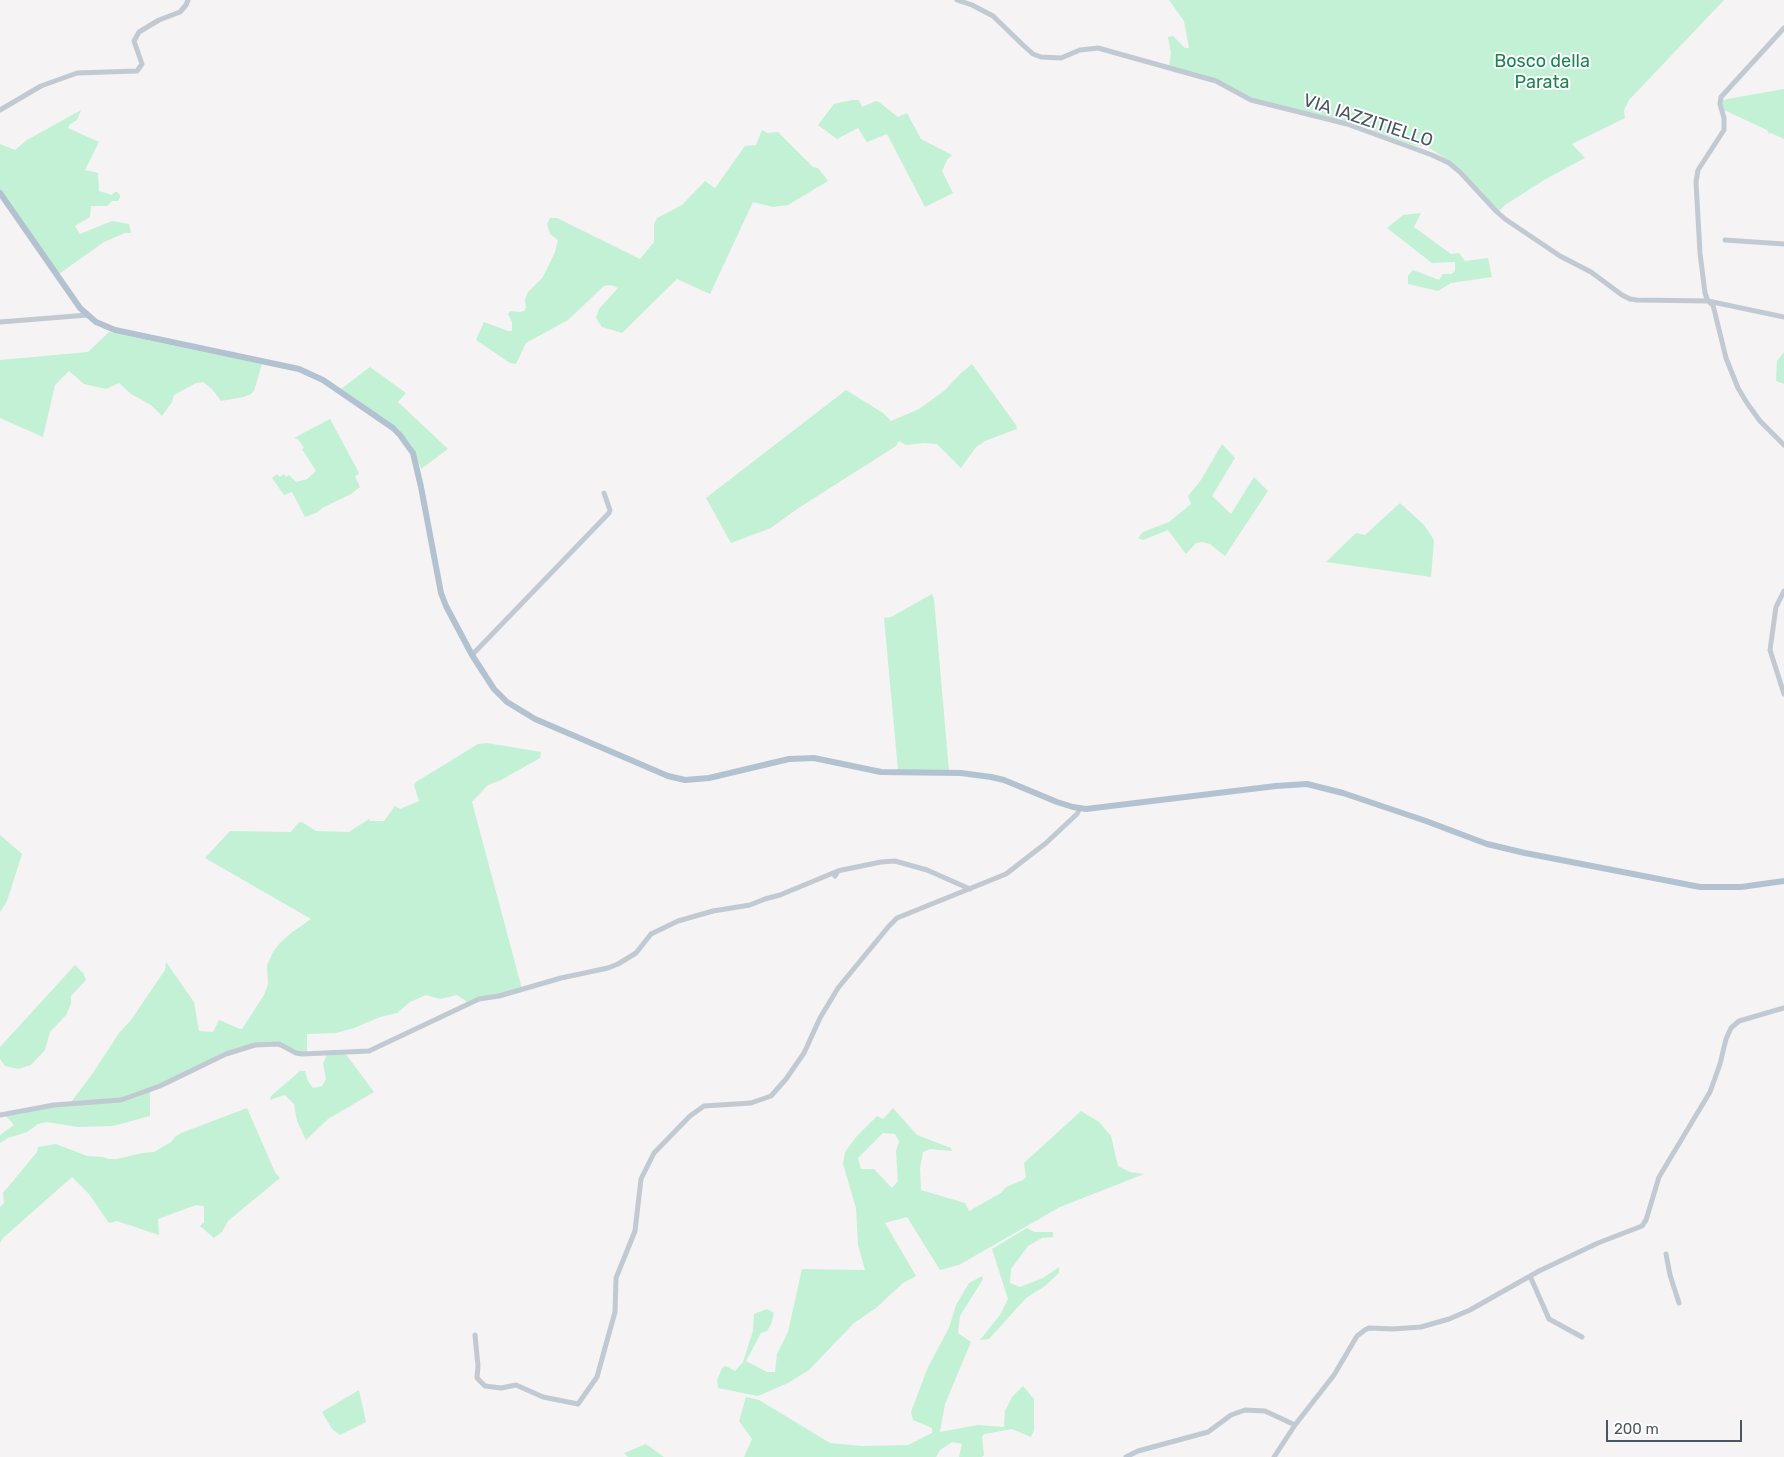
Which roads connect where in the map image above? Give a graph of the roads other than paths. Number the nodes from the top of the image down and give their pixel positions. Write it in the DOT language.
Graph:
graph roads {
  1 [pos="188,0"];
  2 [pos="957,0"];
  3 [pos="1784,28"];
  4 [pos="0,110"];
  5 [pos="0,193"];
  6 [pos="1725,240"];
  7 [pos="1784,244"];
  8 [pos="1708,301"];
  9 [pos="88,316"];
  10 [pos="1784,317"];
  11 [pos="0,322"];
  12 [pos="1784,445"];
  13 [pos="604,493"];
  14 [pos="1784,591"];
  15 [pos="472,655"];
  16 [pos="1784,694"];
  17 [pos="1080,808"];
  18 [pos="1784,881"];
  19 [pos="970,889"];
  20 [pos="1784,1008"];
  21 [pos="0,1115"];
  22 [pos="1666,1254"];
  23 [pos="1530,1276"];
  24 [pos="1679,1303"];
  25 [pos="475,1334"];
  26 [pos="1582,1337"];
  27 [pos="1295,1425"];
  28 [pos="1126,1457"];
  29 [pos="1274,1457"];
  1 -- 4 [label="street"];
  2 -- 8 [label="street, VIA IAZZITIELLO"];
  3 -- 8 [label="street"];
  5 -- 9 [label="main road"];
  6 -- 7 [label="street"];
  8 -- 10 [label="street, VIA IAZZITIELLO"];
  8 -- 12 [label="street"];
  9 -- 11 [label="street"];
  9 -- 15 [label="main road"];
  13 -- 15 [label="street"];
  14 -- 16 [label="street"];
  15 -- 17 [label="main road"];
  17 -- 18 [label="main road"];
  17 -- 19 [label="street"];
  19 -- 21 [label="street"];
  19 -- 25 [label="street"];
  20 -- 23 [label="street"];
  22 -- 24 [label="street"];
  23 -- 26 [label="street"];
  23 -- 27 [label="street"];
  27 -- 28 [label="street"];
  27 -- 29 [label="street"];
}
